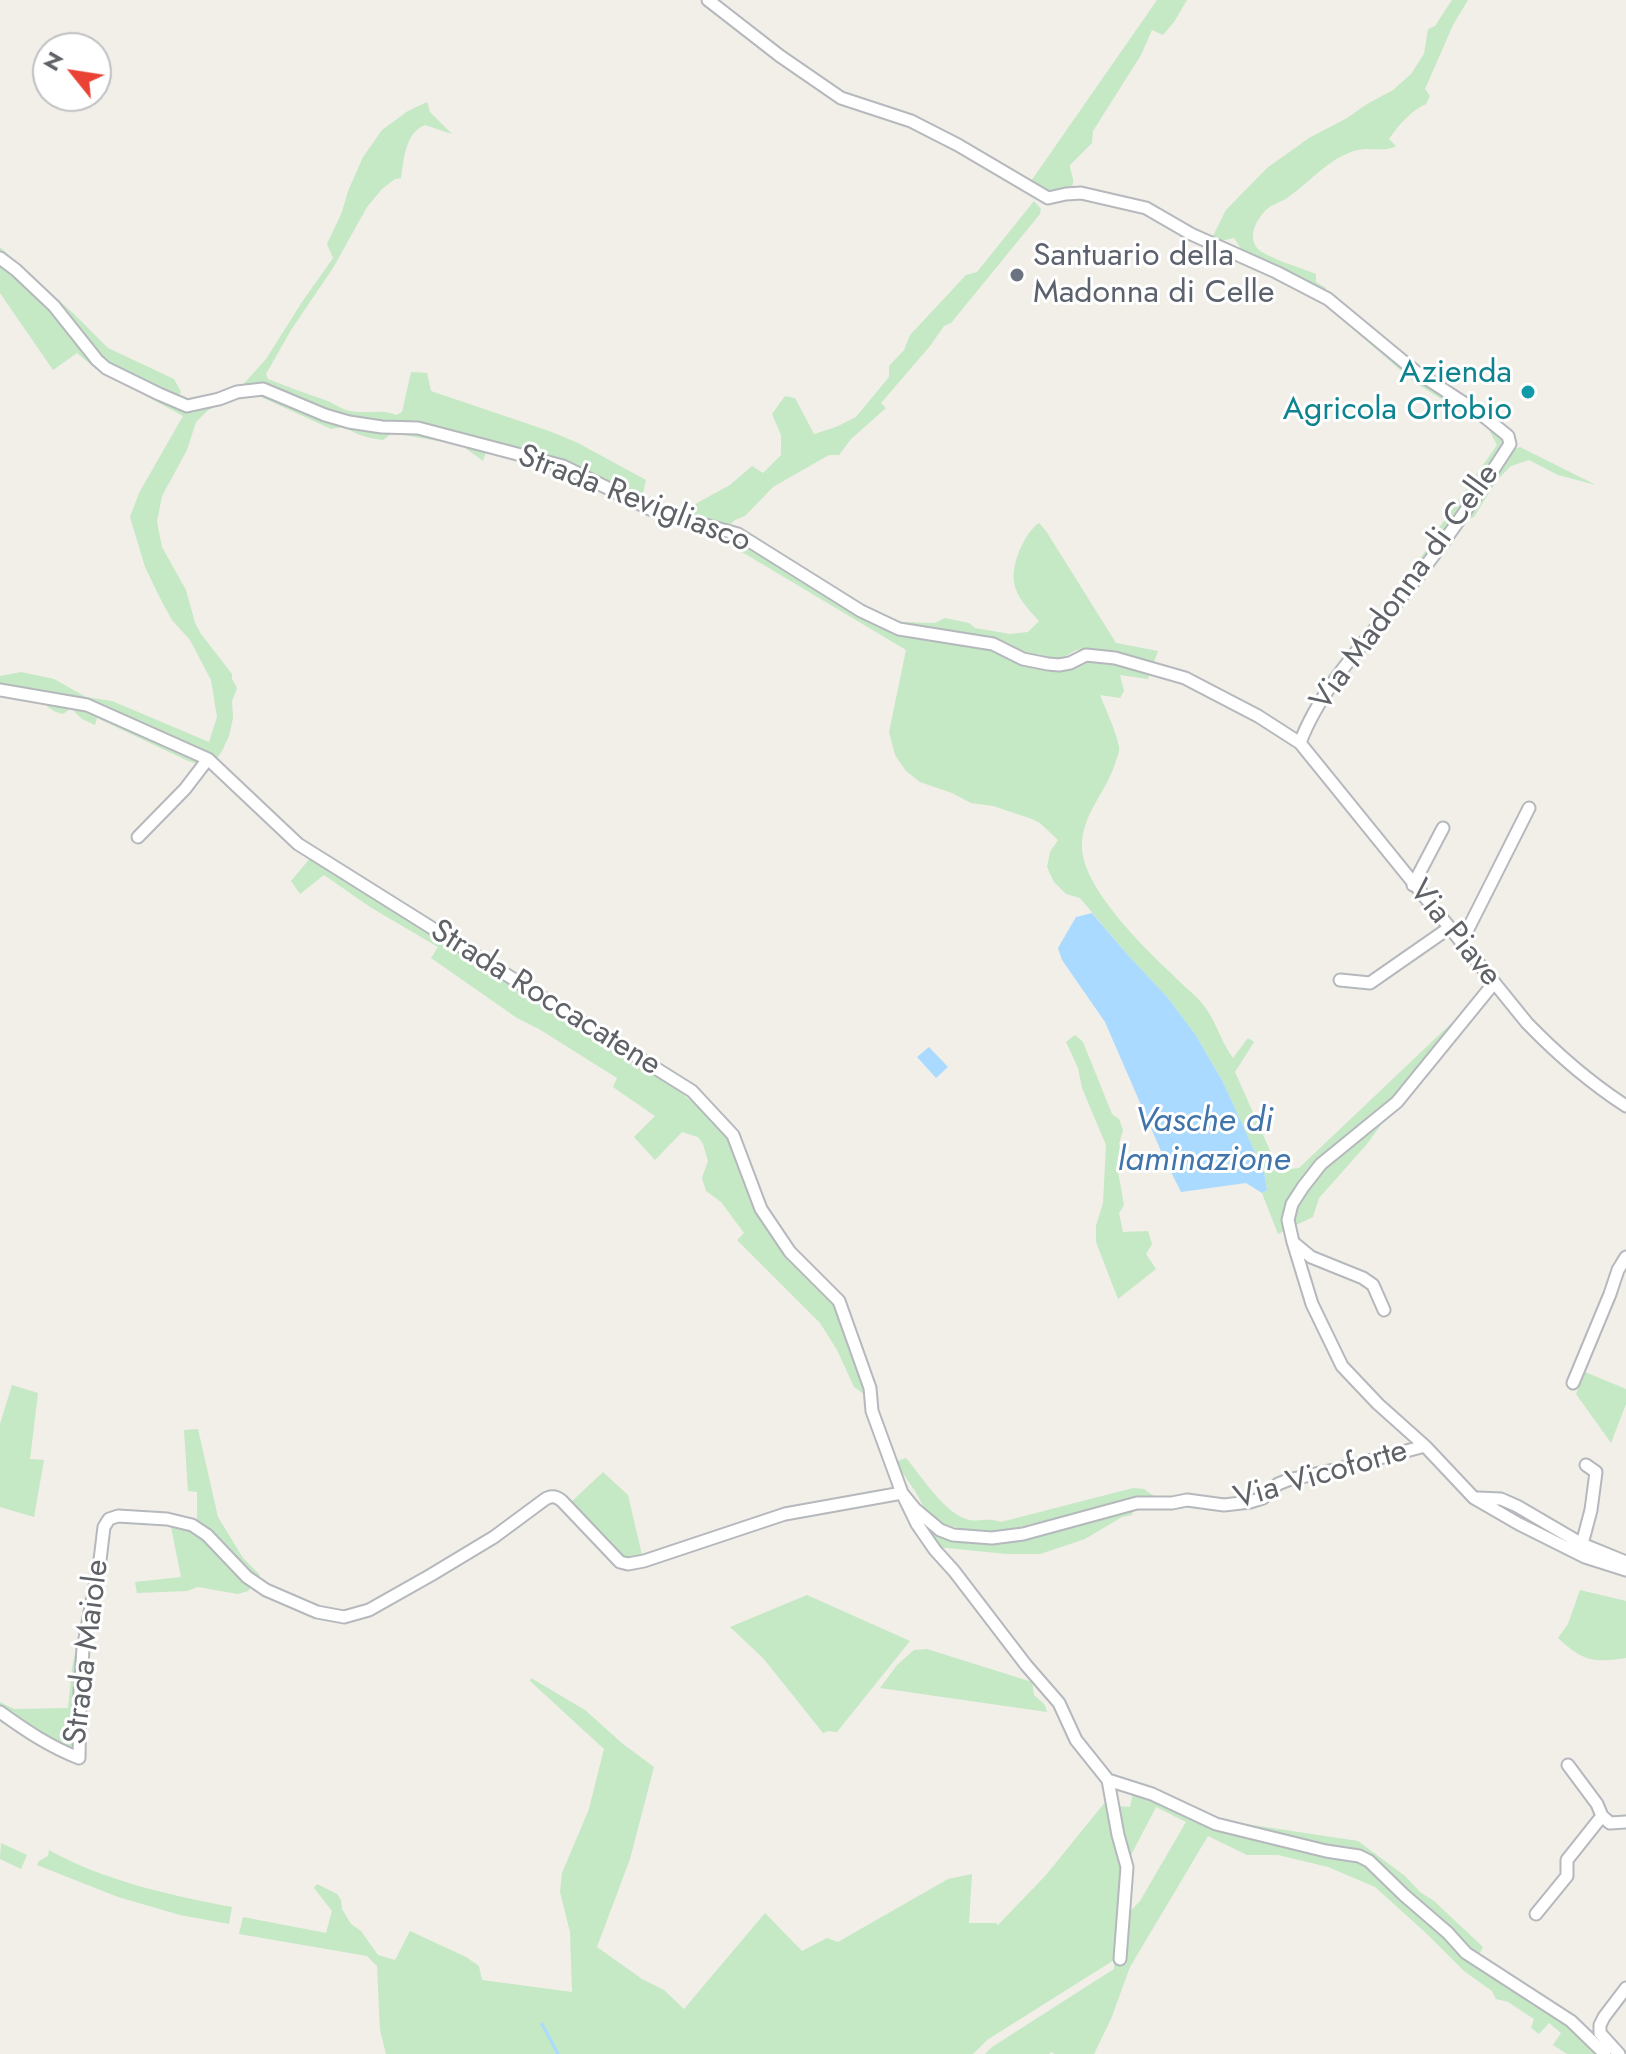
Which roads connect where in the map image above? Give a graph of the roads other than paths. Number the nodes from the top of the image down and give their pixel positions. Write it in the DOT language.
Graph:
graph roads {
  1 [pos="708,0"];
  2 [pos="0,258"];
  3 [pos="0,690"];
  4 [pos="1300,743"];
  5 [pos="208,759"];
  6 [pos="1529,808"];
  7 [pos="1443,828"];
  8 [pos="138,837"];
  9 [pos="1413,885"];
  10 [pos="1449,928"];
  11 [pos="1461,943"];
  12 [pos="1340,980"];
  13 [pos="1494,983"];
  14 [pos="1626,1106"];
  15 [pos="1293,1242"];
  16 [pos="1626,1257"];
  17 [pos="1384,1310"];
  18 [pos="1573,1383"];
  19 [pos="1425,1446"];
  20 [pos="1586,1465"];
  21 [pos="902,1493"];
  22 [pos="1474,1498"];
  23 [pos="1582,1544"];
  24 [pos="1626,1562"];
  25 [pos="1626,1570"];
  26 [pos="0,1712"];
  27 [pos="1568,1765"];
  28 [pos="1108,1780"];
  29 [pos="1602,1816"];
  30 [pos="1626,1822"];
  31 [pos="1536,1914"];
  32 [pos="1120,1959"];
  33 [pos="1626,1988"];
  34 [pos="1605,2054"];
  35 [pos="1619,2054"];
  1 -- 4 [label="street, Via Madonna di Celle"];
  2 -- 4 [label="street, Strada Revigliasco"];
  3 -- 5 [label="street, Strada Roccacatene"];
  4 -- 9 [label="street, Via Piave"];
  5 -- 8 [label="street"];
  5 -- 21 [label="street, Strada Roccacatene"];
  6 -- 11 [label="street"];
  7 -- 9 [label="street"];
  9 -- 10 [label="street, Via Piave"];
  10 -- 11 [label="street, Via Piave"];
  10 -- 12 [label="street"];
  11 -- 13 [label="street, Via Piave"];
  13 -- 14 [label="street, Via Piave"];
  13 -- 15 [label="street"];
  15 -- 17 [label="street"];
  15 -- 19 [label="street"];
  16 -- 18 [label="street"];
  19 -- 21 [label="street, Via Vicoforte"];
  19 -- 22 [label="street"];
  20 -- 23 [label="street"];
  21 -- 26 [label="street, Strada Maiole"];
  21 -- 28 [label="street, Strada Roccacatene"];
  22 -- 23 [label="street"];
  22 -- 25 [label="street"];
  23 -- 24 [label="street"];
  27 -- 29 [label="street"];
  28 -- 32 [label="street, Strada Roccacatene"];
  28 -- 34 [label="street"];
  29 -- 30 [label="street"];
  29 -- 31 [label="street"];
  33 -- 35 [label="street"];
}
